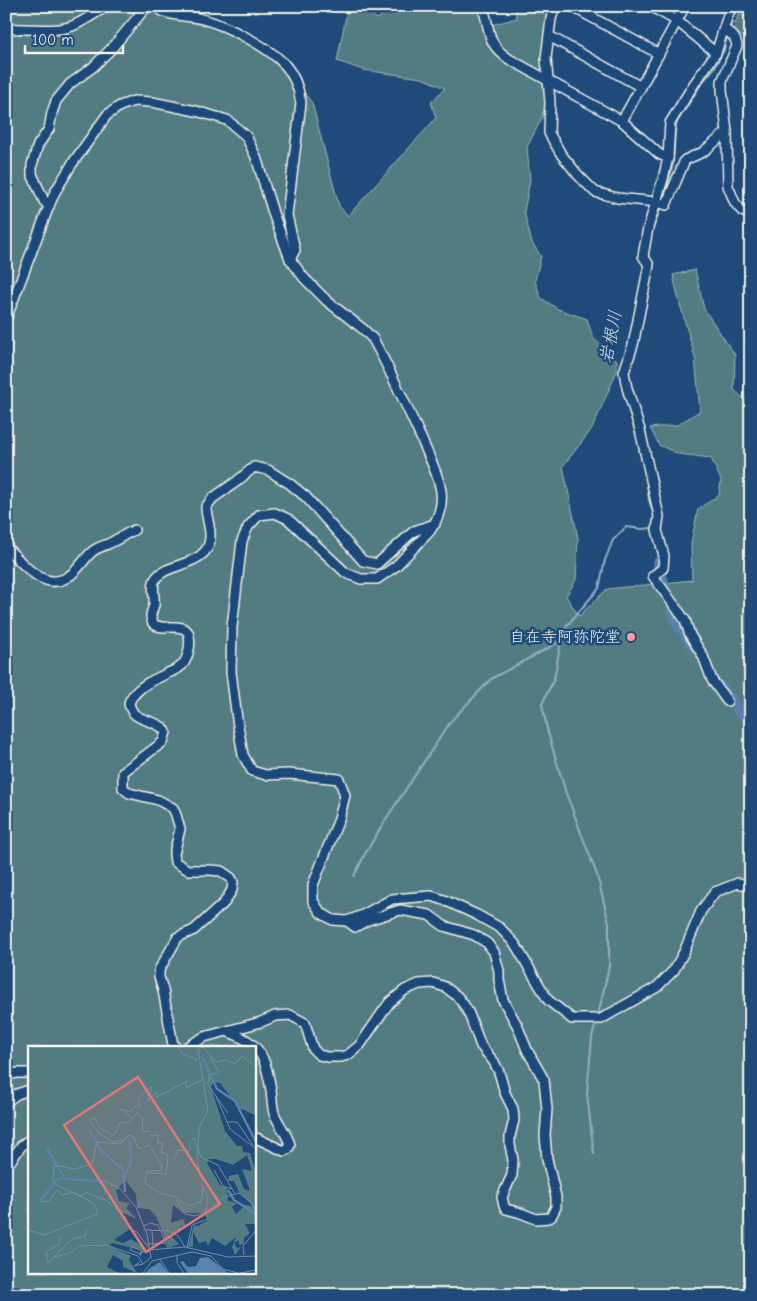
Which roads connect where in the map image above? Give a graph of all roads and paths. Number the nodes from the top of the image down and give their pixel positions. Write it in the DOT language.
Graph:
graph roads {
  1 [pos="108,6"];
  2 [pos="147,6"];
  3 [pos="155,6"];
  4 [pos="482,6"];
  5 [pos="555,6"];
  6 [pos="571,6"];
  7 [pos="650,6"];
  8 [pos="686,6"];
  9 [pos="732,6"];
  10 [pos="677,21"];
  11 [pos="6,29"];
  12 [pos="724,29"];
  13 [pos="548,36"];
  14 [pos="716,53"];
  15 [pos="659,54"];
  16 [pos="548,80"];
  17 [pos="641,87"];
  18 [pos="622,121"];
  19 [pos="727,132"];
  20 [pos="668,158"];
  21 [pos="657,202"];
  22 [pos="49,206"];
  23 [pos="751,215"];
  24 [pos="290,259"];
  25 [pos="6,320"];
  26 [pos="751,335"];
  27 [pos="751,344"];
  28 [pos="435,524"];
  29 [pos="134,530"];
  30 [pos="6,546"];
  31 [pos="727,701"];
  32 [pos="751,886"];
  33 [pos="347,921"];
  34 [pos="228,1032"];
  35 [pos="174,1046"];
  36 [pos="189,1046"];
  37 [pos="254,1046"];
  38 [pos="255,1046"];
  39 [pos="28,1073"];
  40 [pos="6,1076"];
  41 [pos="28,1090"];
  42 [pos="6,1102"];
  43 [pos="255,1138"];
  44 [pos="28,1141"];
  45 [pos="6,1167"];
  1 -- 11 [label="street"];
  2 -- 22 [label="street"];
  3 -- 24 [label="street"];
  4 -- 16 [label="street"];
  5 -- 13 [label="street"];
  6 -- 15 [label="street"];
  7 -- 10 [label="street"];
  8 -- 10 [label="street"];
  9 -- 12 [label="street"];
  10 -- 14 [label="street"];
  10 -- 15 [label="street"];
  12 -- 14 [label="street"];
  12 -- 19 [label="street"];
  13 -- 16 [label="street"];
  13 -- 17 [label="street"];
  14 -- 20 [label="street"];
  15 -- 17 [label="street"];
  16 -- 18 [label="street"];
  16 -- 21 [label="street"];
  17 -- 18 [label="street"];
  18 -- 20 [label="street"];
  19 -- 21 [label="street"];
  19 -- 23 [label="street"];
  20 -- 21 [label="street"];
  21 -- 31 [label="street"];
  22 -- 24 [label="street"];
  22 -- 25 [label="street"];
  24 -- 28 [label="street"];
  26 -- 27 [label="street"];
  28 -- 33 [label="street"];
  28 -- 35 [label="street"];
  29 -- 30 [label="street"];
  32 -- 33 [label="street"];
  33 -- 34 [label="street"];
  34 -- 36 [label="street"];
  34 -- 37 [label="street"];
  38 -- 43 [label="street"];
  39 -- 40 [label="street"];
  41 -- 42 [label="street"];
  44 -- 45 [label="street"];
}
